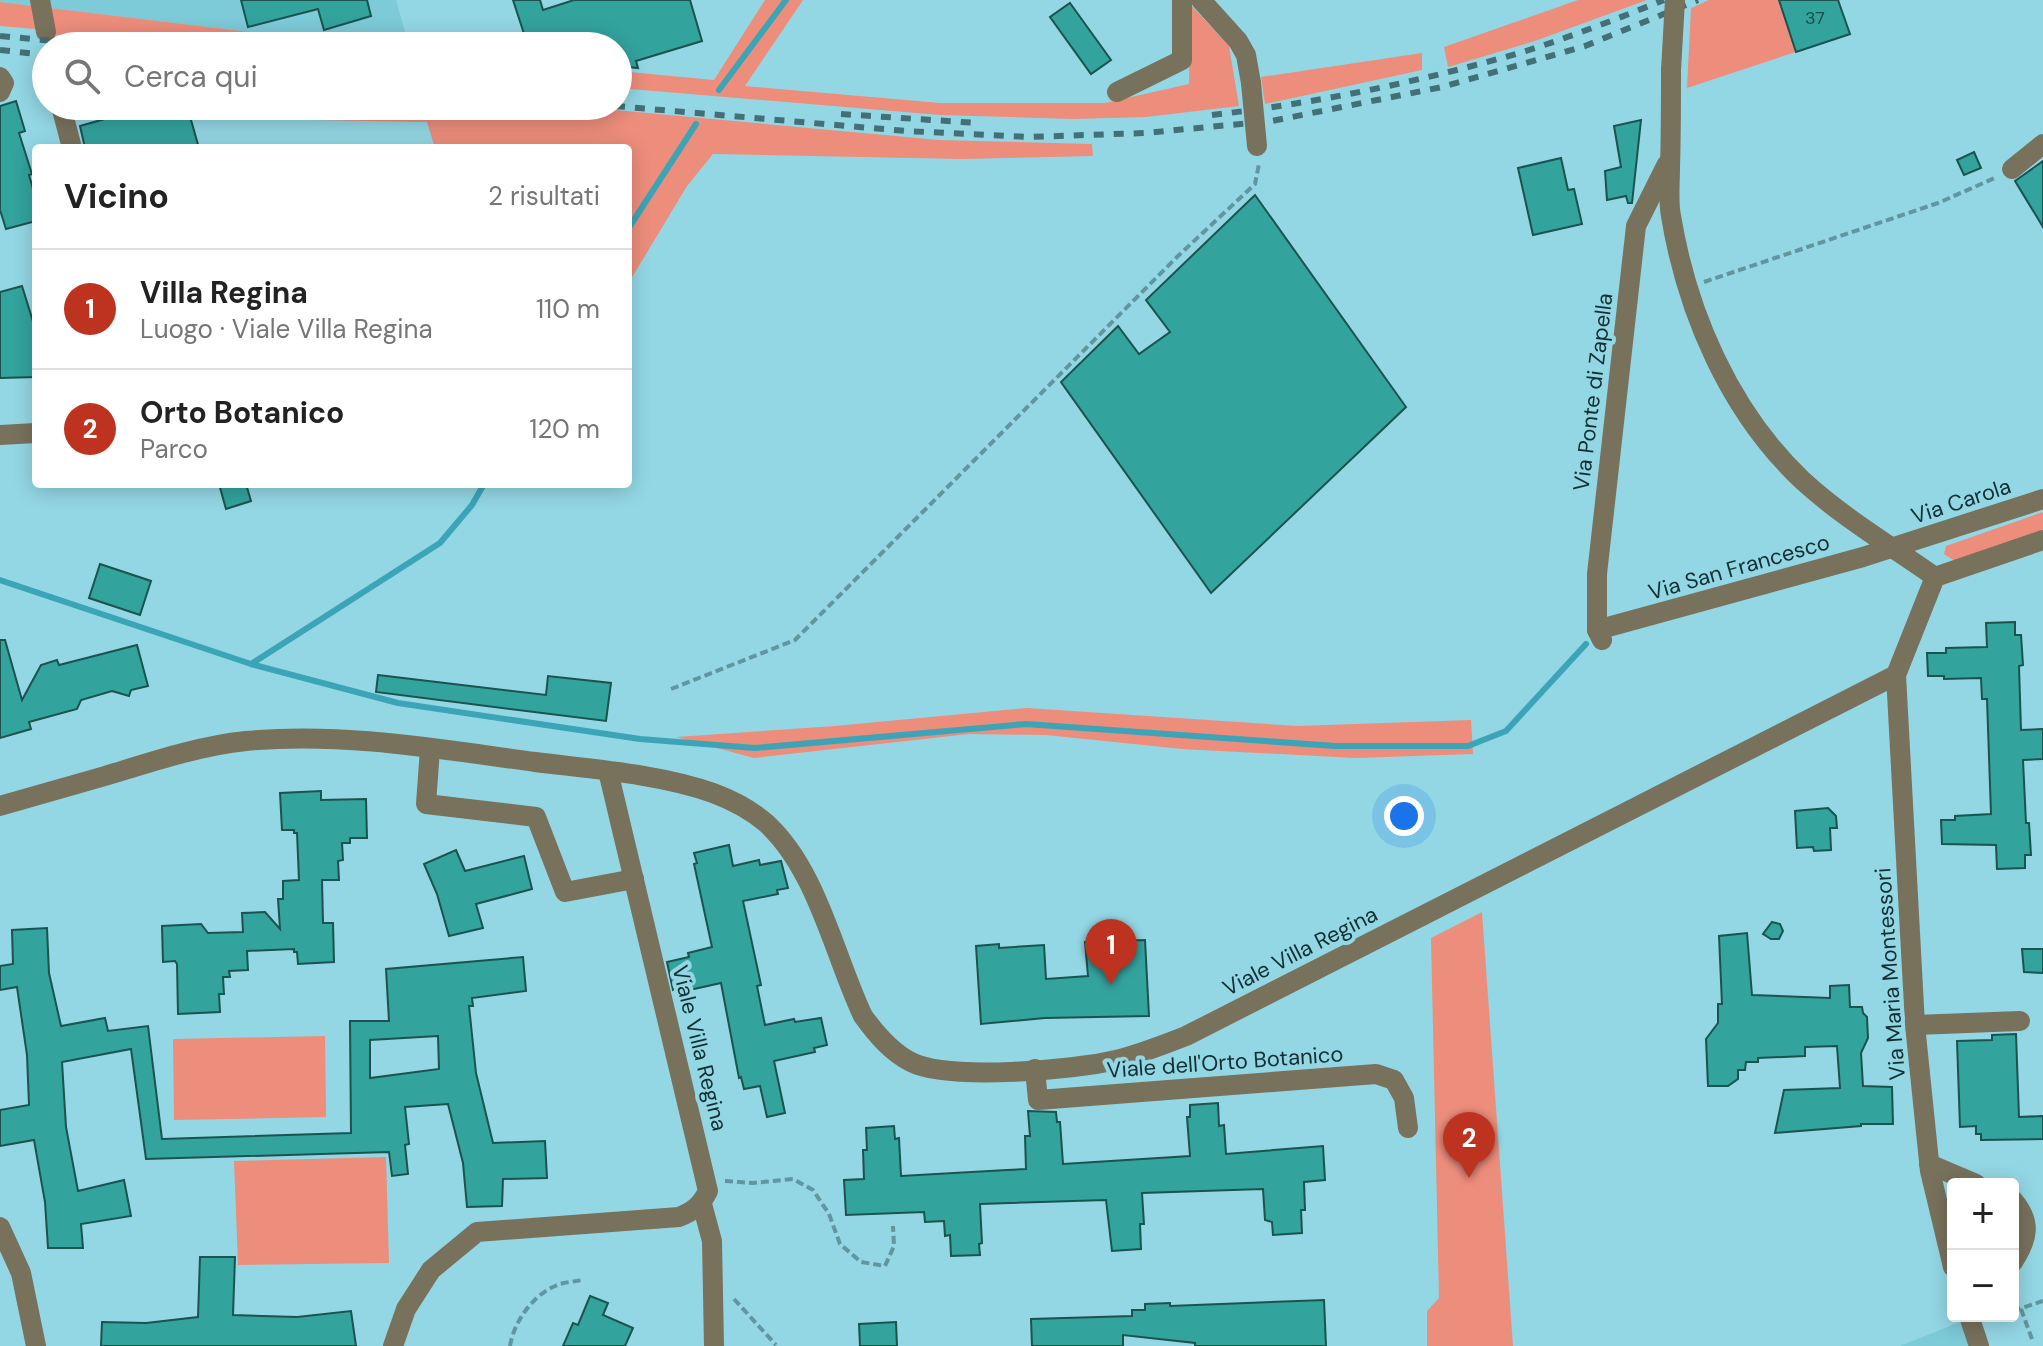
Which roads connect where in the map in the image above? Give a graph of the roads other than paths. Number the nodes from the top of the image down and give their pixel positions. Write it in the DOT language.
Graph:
graph roads {
  1 [pos="40,0"];
  2 [pos="1182,0"];
  3 [pos="1201,0"];
  4 [pos="1675,0"];
  5 [pos="46,32"];
  6 [pos="0,77"];
  7 [pos="0,92"];
  8 [pos="1117,92"];
  9 [pos="65,120"];
  10 [pos="71,144"];
  11 [pos="2043,144"];
  12 [pos="1257,146"];
  13 [pos="1670,156"];
  14 [pos="2012,169"];
  15 [pos="32,433"];
  16 [pos="0,435"];
  17 [pos="2043,499"];
  18 [pos="2043,540"];
  19 [pos="1894,548"];
  20 [pos="1935,577"];
  21 [pos="1599,635"];
  22 [pos="1896,675"];
  23 [pos="430,749"];
  24 [pos="608,771"];
  25 [pos="0,806"];
  26 [pos="634,879"];
  27 [pos="2020,1021"];
  28 [pos="1915,1025"];
  29 [pos="1035,1069"];
  30 [pos="1408,1128"];
  31 [pos="1929,1164"];
  32 [pos="1961,1178"];
  33 [pos="1947,1185"];
  34 [pos="1934,1188"];
  35 [pos="702,1204"];
  36 [pos="2019,1207"];
  37 [pos="0,1227"];
  38 [pos="2034,1230"];
  39 [pos="1949,1250"];
  40 [pos="2019,1252"];
  41 [pos="1971,1322"];
  42 [pos="36,1346"];
  43 [pos="393,1346"];
  44 [pos="714,1346"];
  45 [pos="1979,1346"];
  1 -- 5 [label="street"];
  2 -- 8 [label="street"];
  3 -- 12 [label="street, bridge"];
  4 -- 13 [label="street, bridge"];
  6 -- 7 [label="street"];
  9 -- 10 [label="street"];
  11 -- 14 [label="street"];
  13 -- 19 [label="street"];
  13 -- 21 [label="street, Via Ponte di Zapella"];
  15 -- 16 [label="street"];
  17 -- 19 [label="street, Via Carola"];
  18 -- 20 [label="street"];
  19 -- 20 [label="street"];
  19 -- 21 [label="street, Via San Francesco"];
  20 -- 22 [label="street"];
  22 -- 28 [label="street, Via Maria Montessori"];
  22 -- 29 [label="street, Viale Villa Regina"];
  23 -- 24 [label="street, Viale Villa Regina"];
  23 -- 25 [label="street, Viale Villa Regina"];
  23 -- 26 [label="street"];
  24 -- 26 [label="street, Viale Villa Regina"];
  24 -- 29 [label="street, Viale Villa Regina"];
  26 -- 35 [label="street, Viale Villa Regina"];
  27 -- 28 [label="street"];
  28 -- 31 [label="street, Via Maria Montessori"];
  29 -- 30 [label="street, Viale dell'Orto Botanico"];
  31 -- 32 [label="street"];
  31 -- 34 [label="street, Via Maria Montessori"];
  33 -- 34 [label="street"];
  34 -- 39 [label="street, Via Maria Montessori"];
  35 -- 43 [label="street"];
  35 -- 44 [label="street"];
  36 -- 38 [label="street"];
  37 -- 42 [label="street"];
  38 -- 40 [label="street"];
  41 -- 45 [label="street"];
}
